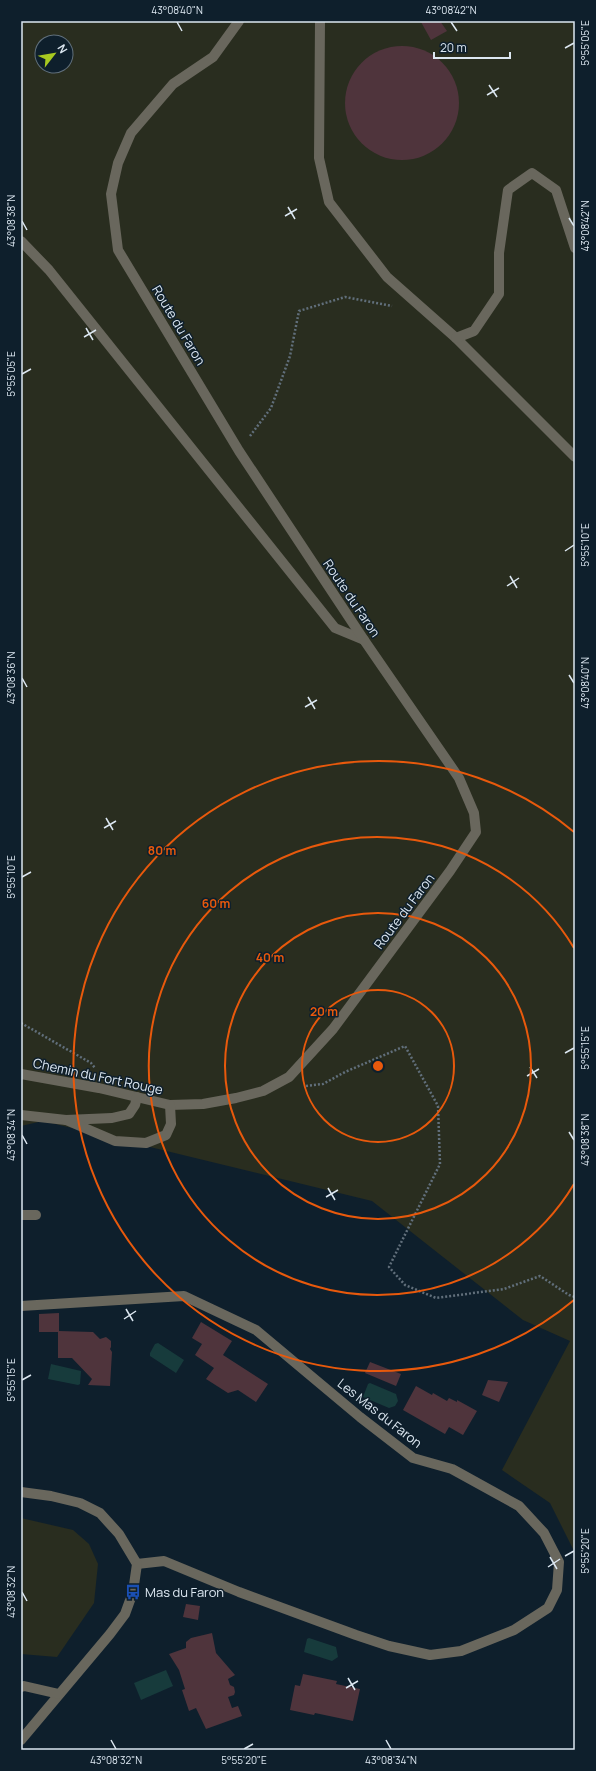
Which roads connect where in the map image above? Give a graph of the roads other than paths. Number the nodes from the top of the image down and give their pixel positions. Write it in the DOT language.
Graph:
graph roads {
  1 [pos="239,21"];
  2 [pos="320,21"];
  3 [pos="21,240"];
  4 [pos="575,248"];
  5 [pos="456,338"];
  6 [pos="575,456"];
  7 [pos="364,640"];
  8 [pos="21,1074"];
  9 [pos="137,1097"];
  10 [pos="170,1105"];
  11 [pos="21,1115"];
  12 [pos="66,1120"];
  13 [pos="36,1215"];
  14 [pos="21,1216"];
  15 [pos="21,1306"];
  16 [pos="21,1492"];
  17 [pos="137,1564"];
  18 [pos="21,1687"];
  19 [pos="59,1694"];
  20 [pos="21,1740"];
  1 -- 7 [label="street, Route du Faron"];
  2 -- 5 [label="street"];
  3 -- 7 [label="street"];
  4 -- 5 [label="street"];
  5 -- 6 [label="street"];
  7 -- 10 [label="street, Route du Faron"];
  8 -- 9 [label="street, Chemin du Fort Rouge"];
  9 -- 10 [label="street, Chemin du Fort Rouge"];
  9 -- 12 [label="street"];
  10 -- 12 [label="street"];
  11 -- 12 [label="street"];
  13 -- 14 [label="street"];
  15 -- 17 [label="street, Les Mas du Faron"];
  16 -- 17 [label="street"];
  17 -- 19 [label="street"];
  18 -- 19 [label="street"];
  19 -- 20 [label="street"];
}
